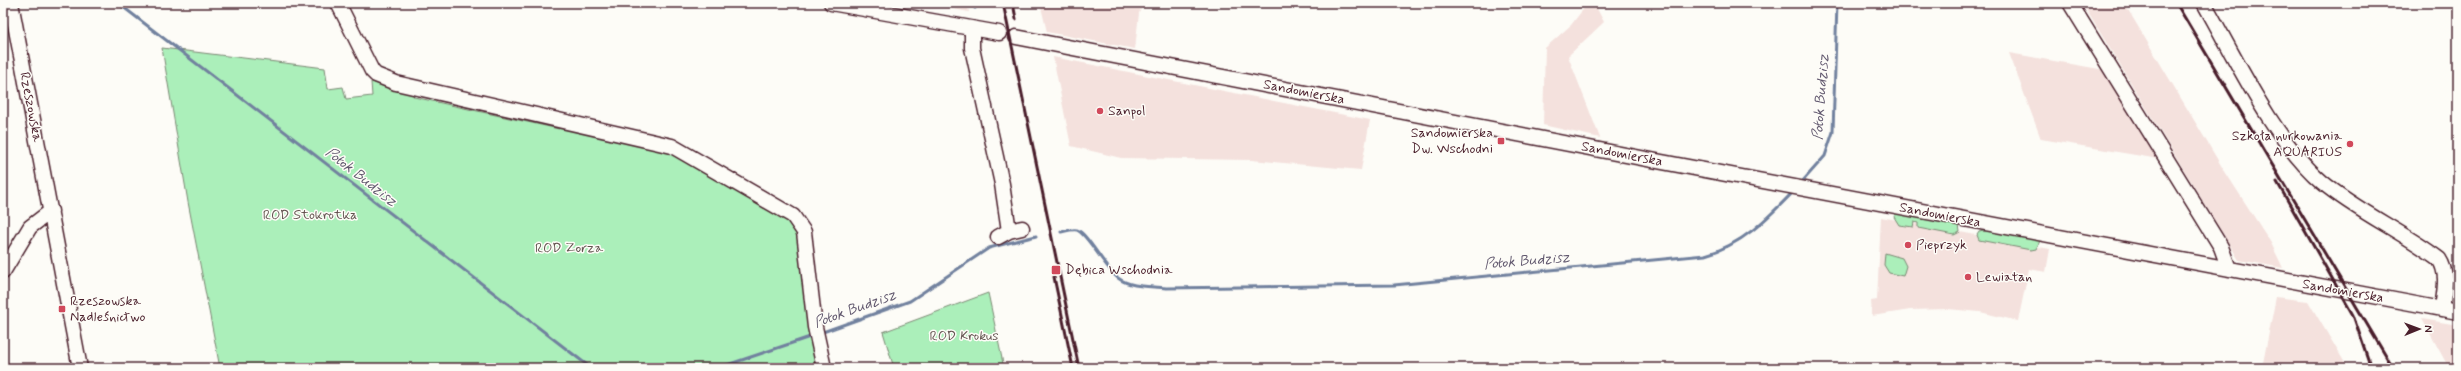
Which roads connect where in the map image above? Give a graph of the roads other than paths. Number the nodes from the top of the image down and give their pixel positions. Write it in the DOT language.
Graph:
graph roads {
  1 [pos="10,3"];
  2 [pos="338,3"];
  3 [pos="831,3"];
  4 [pos="2070,3"];
  5 [pos="2204,3"];
  6 [pos="972,29"];
  7 [pos="999,34"];
  8 [pos="1016,37"];
  9 [pos="51,211"];
  10 [pos="1010,232"];
  11 [pos="2229,269"];
  12 [pos="3,272"];
  13 [pos="2442,309"];
  14 [pos="2458,312"];
  15 [pos="80,368"];
  16 [pos="824,368"];
  1 -- 9 [label="street, Rzeszowska"];
  2 -- 16 [label="street"];
  3 -- 6 [label="street"];
  4 -- 11 [label="street"];
  5 -- 13 [label="street"];
  6 -- 7 [label="street"];
  6 -- 10 [label="street"];
  8 -- 11 [label="street, Sandomierska"];
  9 -- 12 [label="street"];
  9 -- 15 [label="street, Rzeszowska"];
  11 -- 13 [label="street, Sandomierska"];
  13 -- 14 [label="street, Sandomierska"];
}
